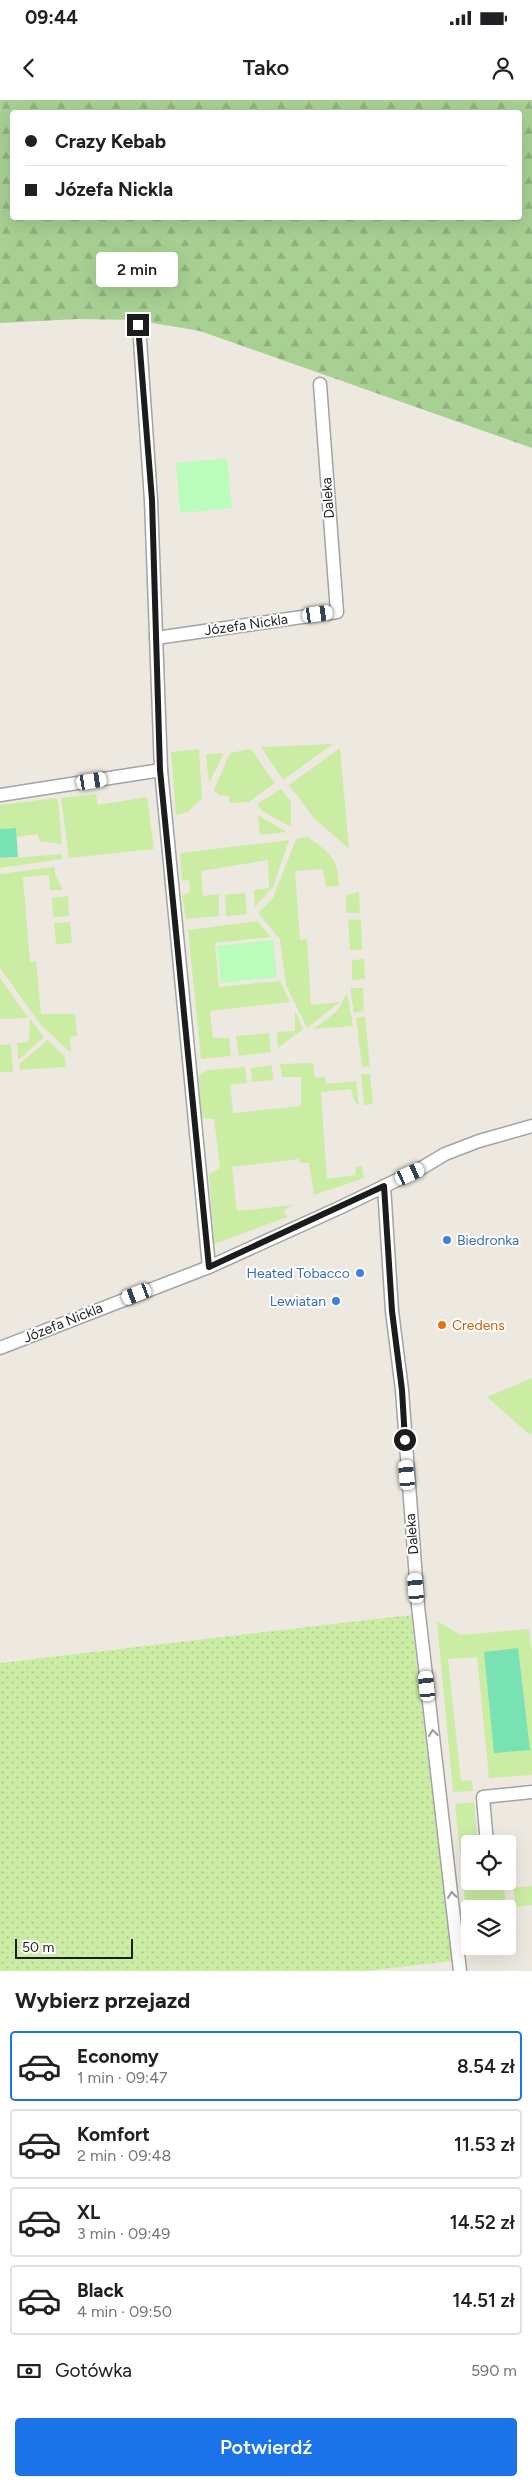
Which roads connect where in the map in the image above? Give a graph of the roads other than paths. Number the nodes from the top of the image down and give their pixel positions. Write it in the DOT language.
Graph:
graph roads {
  1 [pos="138,325"];
  2 [pos="320,384"];
  3 [pos="337,612"];
  4 [pos="156,638"];
  5 [pos="160,770"];
  6 [pos="0,795"];
  7 [pos="532,1126"];
  8 [pos="384,1186"];
  9 [pos="209,1267"];
  10 [pos="0,1348"];
  11 [pos="532,1792"];
  12 [pos="486,1835"];
  13 [pos="460,1971"];
  1 -- 4 [label="street"];
  2 -- 3 [label="street, Daleka"];
  3 -- 4 [label="street, Józefa Nickla"];
  4 -- 5 [label="street"];
  5 -- 6 [label="street"];
  5 -- 9 [label="street"];
  7 -- 8 [label="street, Józefa Nickla"];
  8 -- 9 [label="street, Józefa Nickla"];
  13 -- 8 [label="street, Daleka, one-way"];
  9 -- 10 [label="street, Józefa Nickla"];
  11 -- 12 [label="street"];
}
